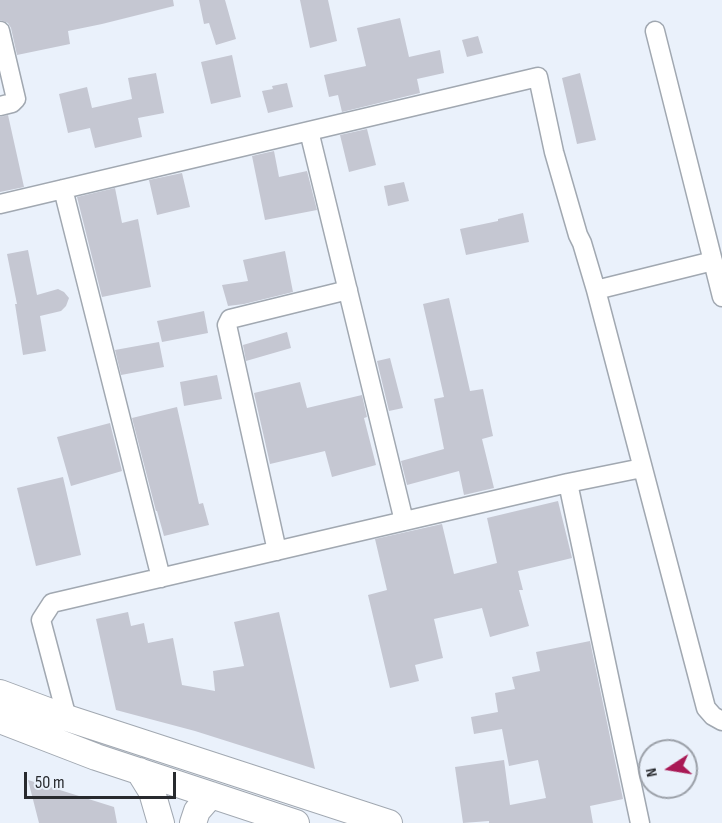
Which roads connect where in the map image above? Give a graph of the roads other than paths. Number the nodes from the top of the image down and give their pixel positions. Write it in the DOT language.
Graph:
graph roads {
  1 [pos="0,31"];
  2 [pos="655,31"];
  3 [pos="0,106"];
  4 [pos="309,131"];
  5 [pos="63,189"];
  6 [pos="0,204"];
  7 [pos="713,261"];
  8 [pos="348,290"];
  9 [pos="596,290"];
  10 [pos="722,297"];
  11 [pos="642,468"];
  12 [pos="568,483"];
  13 [pos="404,521"];
  14 [pos="277,551"];
  15 [pos="161,578"];
  16 [pos="0,693"];
  17 [pos="67,718"];
  18 [pos="0,720"];
  19 [pos="722,721"];
  20 [pos="139,771"];
  21 [pos="212,795"];
  22 [pos="309,797"];
  23 [pos="161,823"];
  24 [pos="193,823"];
  25 [pos="296,823"];
  26 [pos="311,823"];
  27 [pos="389,823"];
  28 [pos="640,823"];
  1 -- 3 [label="street"];
  2 -- 7 [label="street"];
  4 -- 5 [label="street"];
  4 -- 8 [label="street"];
  4 -- 9 [label="street"];
  5 -- 6 [label="street"];
  5 -- 15 [label="street"];
  7 -- 9 [label="street"];
  7 -- 10 [label="street"];
  8 -- 13 [label="street"];
  8 -- 14 [label="street"];
  9 -- 11 [label="street"];
  11 -- 12 [label="street"];
  11 -- 19 [label="street"];
  12 -- 13 [label="street"];
  12 -- 28 [label="street"];
  13 -- 14 [label="street"];
  14 -- 15 [label="street"];
  15 -- 17 [label="street"];
  16 -- 17 [label="main road"];
  17 -- 22 [label="main road"];
  18 -- 20 [label="main road"];
  20 -- 21 [label="main road"];
  20 -- 23 [label="main road"];
  21 -- 24 [label="main road"];
  21 -- 25 [label="main road"];
  22 -- 26 [label="main road"];
  22 -- 27 [label="main road"];
}
